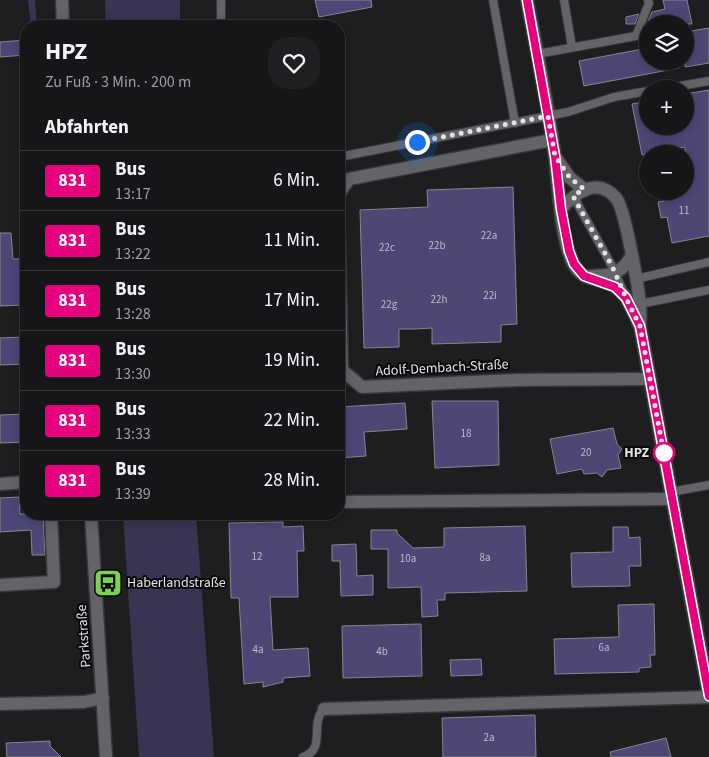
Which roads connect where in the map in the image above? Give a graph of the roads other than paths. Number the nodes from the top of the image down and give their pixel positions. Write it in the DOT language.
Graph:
graph roads {
  1 [pos="62,0"];
  2 [pos="221,0"];
  3 [pos="493,0"];
  4 [pos="528,0"];
  5 [pos="564,0"];
  6 [pos="648,0"];
  7 [pos="63,20"];
  8 [pos="221,20"];
  9 [pos="572,47"];
  10 [pos="537,54"];
  11 [pos="709,81"];
  12 [pos="694,84"];
  13 [pos="639,93"];
  14 [pos="548,116"];
  15 [pos="515,123"];
  16 [pos="552,140"];
  17 [pos="345,156"];
  18 [pos="555,156"];
  19 [pos="345,185"];
  20 [pos="584,189"];
  21 [pos="573,196"];
  22 [pos="561,209"];
  23 [pos="632,257"];
  24 [pos="709,262"];
  25 [pos="616,274"];
  26 [pos="584,276"];
  27 [pos="636,279"];
  28 [pos="709,290"];
  29 [pos="626,298"];
  30 [pos="640,304"];
  31 [pos="640,326"];
  32 [pos="345,373"];
  33 [pos="650,379"];
  34 [pos="20,482"];
  35 [pos="0,484"];
  36 [pos="709,485"];
  37 [pos="672,495"];
  38 [pos="345,502"];
  39 [pos="51,520"];
  40 [pos="91,520"];
  41 [pos="0,584"];
  42 [pos="709,697"];
  43 [pos="103,698"];
  44 [pos="0,704"];
  45 [pos="324,709"];
  46 [pos="106,757"];
  47 [pos="302,757"];
  1 -- 7 [label="street"];
  2 -- 8 [label="lane"];
  3 -- 15 [label="lane"];
  4 -- 10 [label="street"];
  5 -- 9 [label="lane"];
  6 -- 9 [label="lane"];
  9 -- 10 [label="lane"];
  10 -- 14 [label="street"];
  11 -- 12 [label="lane"];
  13 -- 14 [label="lane"];
  14 -- 15 [label="lane"];
  14 -- 16 [label="street"];
  15 -- 17 [label="lane"];
  16 -- 18 [label="street"];
  16 -- 19 [label="street"];
  18 -- 20 [label="street"];
  18 -- 22 [label="street"];
  20 -- 21 [label="street"];
  20 -- 23 [label="street"];
  21 -- 22 [label="street"];
  21 -- 25 [label="lane"];
  22 -- 26 [label="street"];
  23 -- 25 [label="street"];
  23 -- 27 [label="street"];
  24 -- 27 [label="lane"];
  25 -- 26 [label="street"];
  25 -- 29 [label="lane"];
  26 -- 29 [label="street"];
  27 -- 30 [label="street"];
  28 -- 30 [label="lane"];
  29 -- 31 [label="street"];
  30 -- 31 [label="street"];
  31 -- 33 [label="street"];
  32 -- 33 [label="street, Adolf-Dembach-Straße"];
  33 -- 37 [label="street"];
  34 -- 35 [label="street"];
  36 -- 37 [label="lane"];
  37 -- 38 [label="street"];
  37 -- 42 [label="street"];
  39 -- 41 [label="street"];
  40 -- 43 [label="street, Parkstraße"];
  42 -- 45 [label="street"];
  43 -- 44 [label="street"];
  43 -- 46 [label="street, Parkstraße"];
  45 -- 47 [label="lane"];
}
